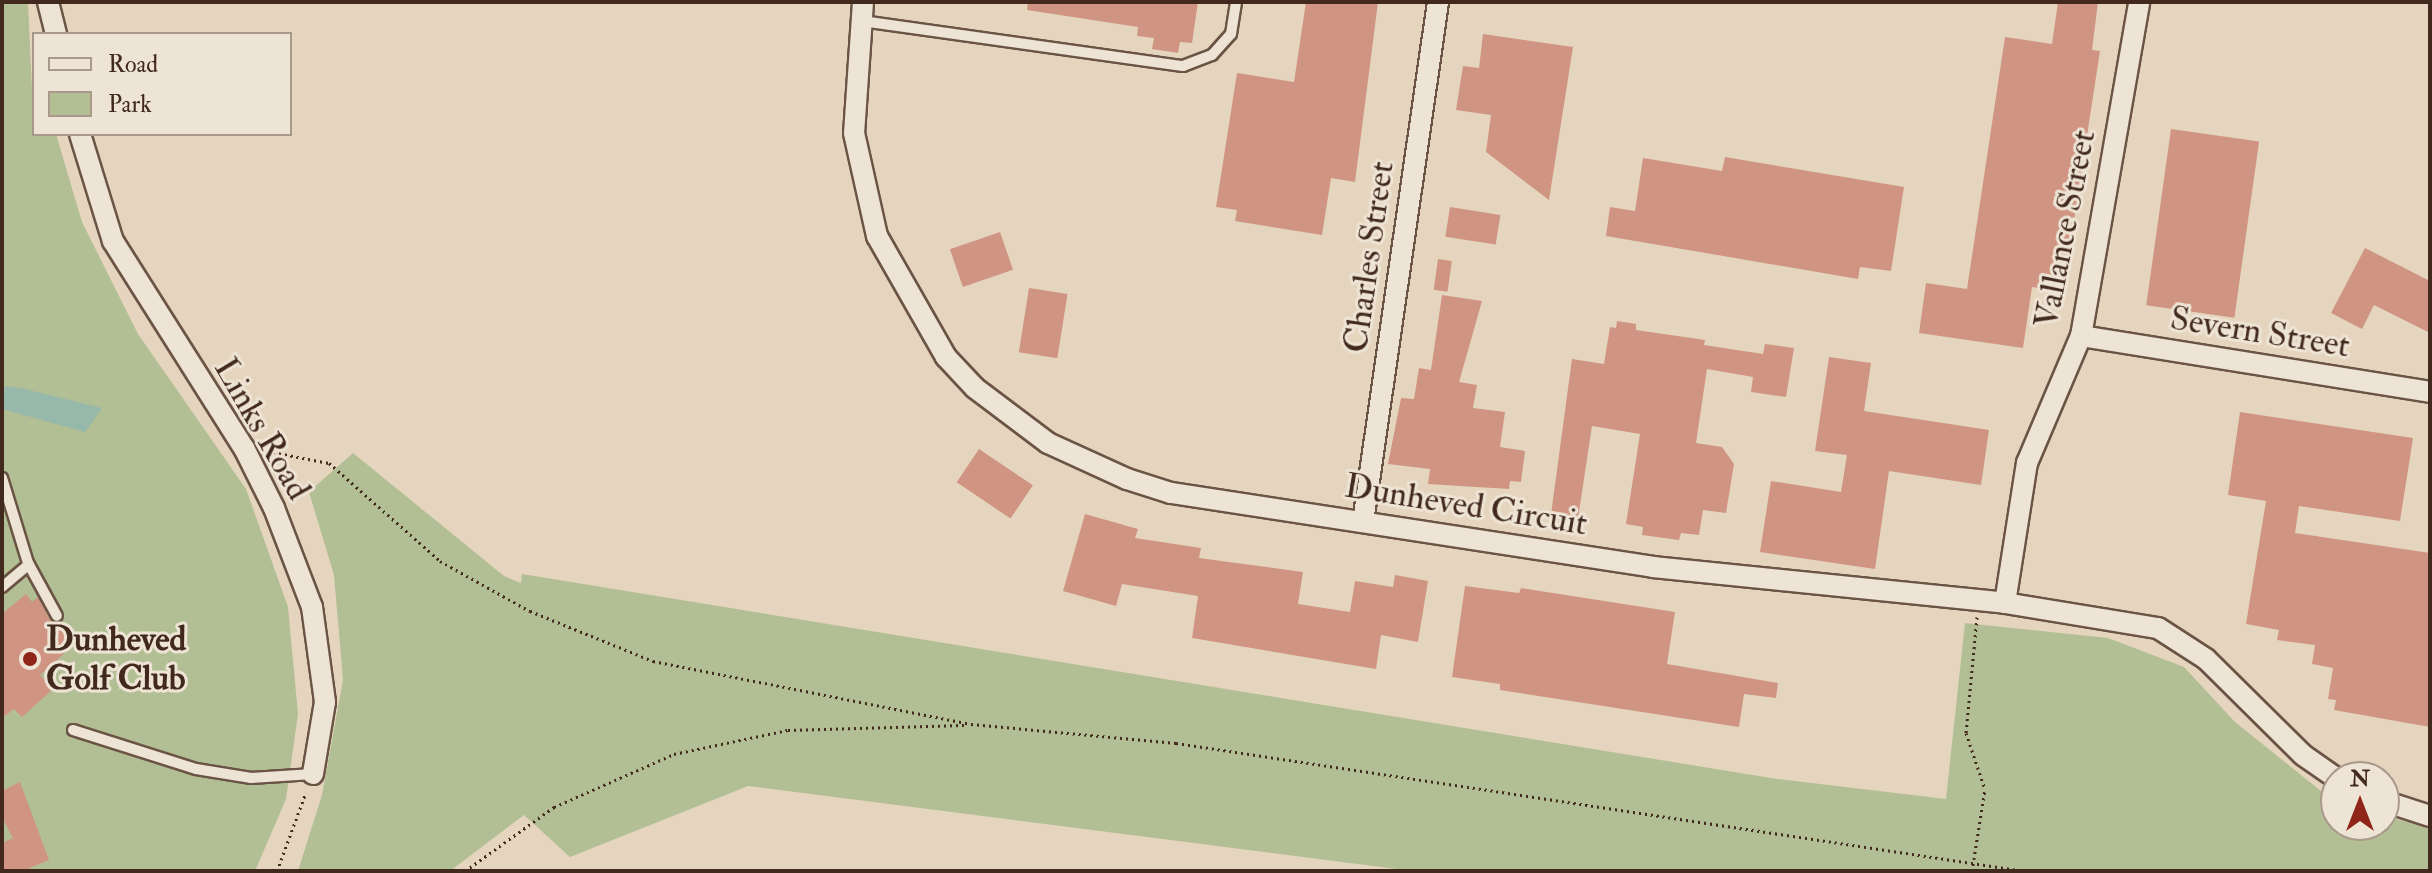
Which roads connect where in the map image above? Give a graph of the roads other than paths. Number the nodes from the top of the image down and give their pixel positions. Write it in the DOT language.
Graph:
graph roads {
  1 [pos="48,2"];
  2 [pos="1236,2"];
  3 [pos="1438,2"];
  4 [pos="2139,2"];
  5 [pos="862,11"];
  6 [pos="56,32"];
  7 [pos="81,136"];
  8 [pos="2081,336"];
  9 [pos="2430,392"];
  10 [pos="2,478"];
  11 [pos="1363,522"];
  12 [pos="29,564"];
  13 [pos="2,587"];
  14 [pos="2005,603"];
  15 [pos="57,616"];
  16 [pos="73,730"];
  17 [pos="2320,767"];
  18 [pos="313,774"];
  19 [pos="2400,806"];
  20 [pos="2430,816"];
  1 -- 6 [label="street"];
  2 -- 5 [label="lane"];
  3 -- 11 [label="street, Charles Street"];
  4 -- 8 [label="street, Vallance Street"];
  5 -- 11 [label="street, Dunheved Circuit"];
  7 -- 18 [label="street, Links Road"];
  8 -- 9 [label="street, Severn Street"];
  8 -- 14 [label="street, Vallance Street"];
  10 -- 12 [label="lane"];
  11 -- 14 [label="street, Dunheved Circuit"];
  12 -- 13 [label="lane"];
  12 -- 15 [label="lane"];
  14 -- 17 [label="street, Dunheved Circuit"];
  16 -- 18 [label="lane"];
  19 -- 20 [label="street"];
}
